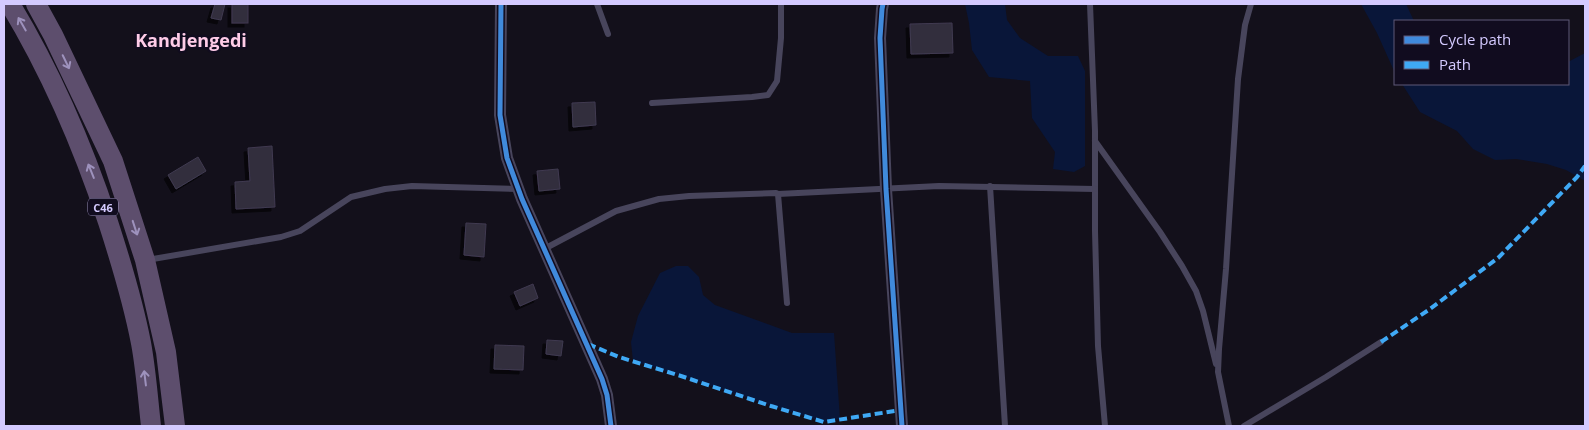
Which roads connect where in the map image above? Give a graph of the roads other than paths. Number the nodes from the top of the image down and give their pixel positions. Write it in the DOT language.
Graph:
graph roads {
  1 [pos="10,4"];
  2 [pos="36,4"];
  3 [pos="501,4"];
  4 [pos="597,4"];
  5 [pos="781,4"];
  6 [pos="883,4"];
  7 [pos="1090,4"];
  8 [pos="1251,4"];
  9 [pos="608,34"];
  10 [pos="652,103"];
  11 [pos="1095,141"];
  12 [pos="990,186"];
  13 [pos="519,189"];
  14 [pos="886,189"];
  15 [pos="1095,189"];
  16 [pos="778,194"];
  17 [pos="544,248"];
  18 [pos="145,260"];
  19 [pos="786,303"];
  20 [pos="1380,342"];
  21 [pos="1218,372"];
  22 [pos="151,426"];
  23 [pos="174,426"];
  24 [pos="610,426"];
  25 [pos="902,426"];
  26 [pos="1005,426"];
  27 [pos="1105,426"];
  28 [pos="1229,426"];
  29 [pos="1244,426"];
  22 -- 1 [label="main road, C46, one-way"];
  2 -- 18 [label="main road, C46, one-way"];
  3 -- 13 [label="street"];
  4 -- 9 [label="lane"];
  5 -- 10 [label="lane"];
  6 -- 14 [label="street"];
  7 -- 11 [label="lane"];
  8 -- 21 [label="lane"];
  11 -- 15 [label="lane"];
  11 -- 21 [label="lane"];
  12 -- 14 [label="lane"];
  12 -- 15 [label="lane"];
  12 -- 26 [label="lane"];
  13 -- 17 [label="street"];
  13 -- 18 [label="lane"];
  14 -- 16 [label="lane"];
  14 -- 25 [label="street"];
  15 -- 27 [label="lane"];
  16 -- 17 [label="lane"];
  16 -- 19 [label="lane"];
  17 -- 24 [label="street"];
  18 -- 23 [label="main road, C46"];
  20 -- 29 [label="lane"];
  21 -- 28 [label="lane"];
}
